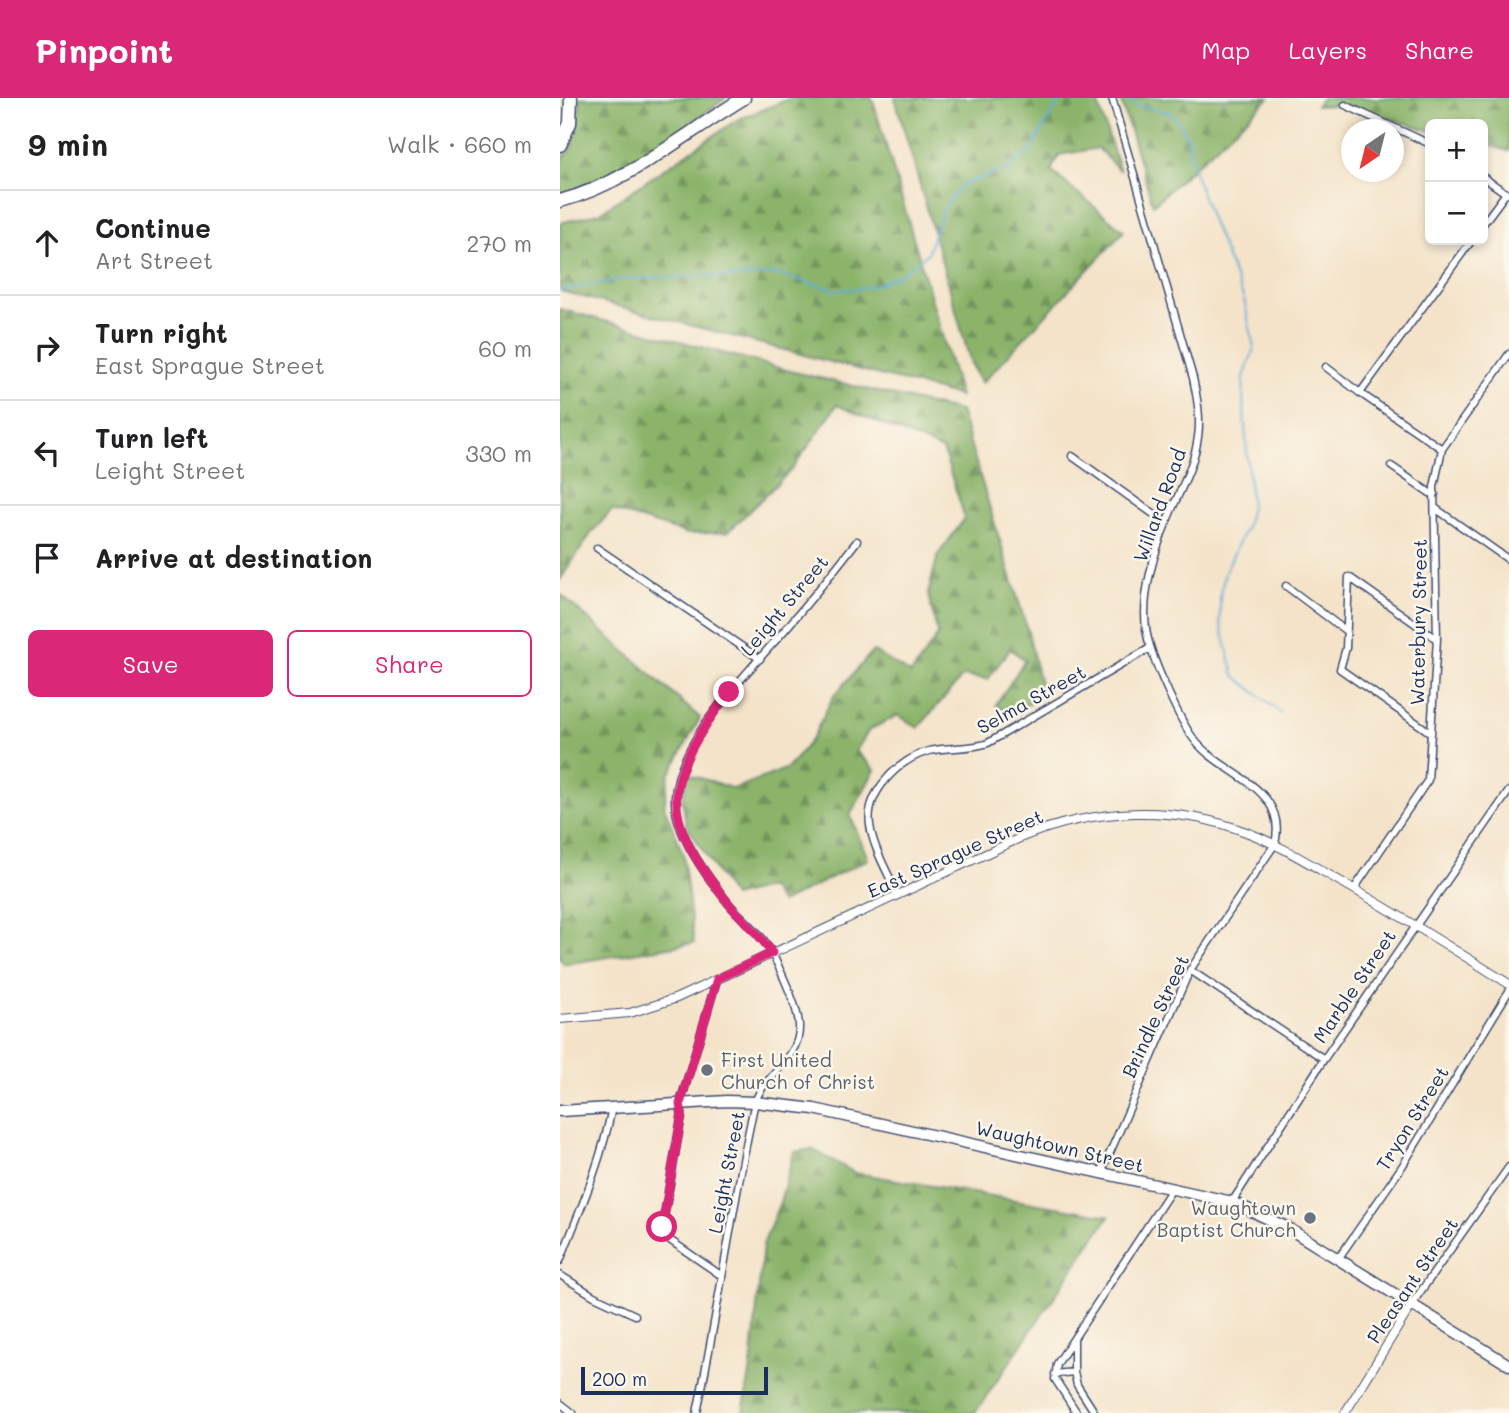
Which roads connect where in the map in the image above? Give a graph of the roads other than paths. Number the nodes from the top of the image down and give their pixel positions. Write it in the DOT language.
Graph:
graph roads {
  1 [pos="571,98"];
  2 [pos="744,98"];
  3 [pos="1112,98"];
  4 [pos="1345,105"];
  5 [pos="1425,142"];
  6 [pos="560,145"];
  7 [pos="1488,181"];
  8 [pos="1507,194"];
  9 [pos="560,201"];
  10 [pos="1488,218"];
  11 [pos="1468,245"];
  12 [pos="1509,354"];
  13 [pos="1326,367"];
  14 [pos="1360,394"];
  15 [pos="1442,449"];
  16 [pos="1072,456"];
  17 [pos="1391,466"];
  18 [pos="1435,494"];
  19 [pos="1435,508"];
  20 [pos="1166,523"];
  21 [pos="857,541"];
  22 [pos="597,548"];
  23 [pos="1509,560"];
  24 [pos="1286,586"];
  25 [pos="1346,631"];
  26 [pos="1437,639"];
  27 [pos="1150,648"];
  28 [pos="760,659"];
  29 [pos="1431,733"];
  30 [pos="1509,791"];
  31 [pos="1275,844"];
  32 [pos="1354,889"];
  33 [pos="898,895"];
  34 [pos="1415,925"];
  35 [pos="772,953"];
  36 [pos="1190,970"];
  37 [pos="717,979"];
  38 [pos="1509,984"];
  39 [pos="1509,991"];
  40 [pos="560,1019"];
  41 [pos="1324,1059"];
  42 [pos="755,1102"];
  43 [pos="680,1104"];
  44 [pos="612,1107"];
  45 [pos="560,1111"];
  46 [pos="1509,1167"];
  47 [pos="1101,1173"];
  48 [pos="1172,1189"];
  49 [pos="1232,1202"];
  50 [pos="1338,1259"];
  51 [pos="560,1261"];
  52 [pos="560,1275"];
  53 [pos="722,1276"];
  54 [pos="1411,1306"];
  55 [pos="635,1315"];
  56 [pos="1074,1340"];
  57 [pos="1509,1365"];
  58 [pos="1074,1372"];
  59 [pos="1055,1374"];
  60 [pos="560,1403"];
  61 [pos="573,1413"];
  62 [pos="697,1413"];
  63 [pos="1077,1413"];
  64 [pos="1094,1413"];
  65 [pos="1345,1413"];
  1 -- 6 [label="highway"];
  2 -- 9 [label="highway"];
  3 -- 20 [label="street, Willard Road"];
  4 -- 5 [label="street"];
  7 -- 8 [label="street"];
  8 -- 10 [label="street"];
  11 -- 14 [label="street"];
  12 -- 15 [label="street, Waterbury Street"];
  13 -- 14 [label="street"];
  14 -- 15 [label="street"];
  15 -- 18 [label="street, Waterbury Street"];
  16 -- 20 [label="street"];
  17 -- 18 [label="street"];
  18 -- 19 [label="street, Waterbury Street"];
  19 -- 23 [label="street"];
  19 -- 26 [label="street, Waterbury Street"];
  20 -- 27 [label="street, Willard Road"];
  21 -- 28 [label="street, Leight Street"];
  22 -- 28 [label="street"];
  24 -- 25 [label="street"];
  25 -- 26 [label="street"];
  25 -- 29 [label="street"];
  26 -- 29 [label="street, Waterbury Street"];
  27 -- 31 [label="street, Willard Road"];
  27 -- 33 [label="street, Selma Street"];
  28 -- 35 [label="street, Leight Street"];
  29 -- 32 [label="street, Waterbury Street"];
  30 -- 34 [label="street, Marble Street"];
  31 -- 32 [label="street, East Sprague Street"];
  31 -- 33 [label="street, East Sprague Street"];
  31 -- 36 [label="street, Brindle Street"];
  32 -- 34 [label="street, East Sprague Street"];
  33 -- 35 [label="street, East Sprague Street"];
  34 -- 38 [label="street, East Sprague Street"];
  34 -- 41 [label="street, Marble Street"];
  35 -- 37 [label="street, East Sprague Street"];
  35 -- 42 [label="street, Leight Street"];
  36 -- 41 [label="street"];
  36 -- 47 [label="street, Brindle Street"];
  37 -- 40 [label="street, East Sprague Street"];
  37 -- 43 [label="street"];
  39 -- 50 [label="street, Tryon Street"];
  41 -- 49 [label="street, Marble Street"];
  42 -- 43 [label="main road, Waughtown Street"];
  42 -- 47 [label="main road, Waughtown Street"];
  42 -- 53 [label="street, Leight Street"];
  43 -- 44 [label="main road, Waughtown Street"];
  43 -- 53 [label="street"];
  44 -- 45 [label="main road, Waughtown Street"];
  44 -- 51 [label="street"];
  46 -- 54 [label="street, Pleasant Street"];
  47 -- 48 [label="main road, Waughtown Street"];
  48 -- 49 [label="main road, Waughtown Street"];
  48 -- 56 [label="street"];
  49 -- 50 [label="main road, Waughtown Street"];
  50 -- 54 [label="main road, Waughtown Street"];
  52 -- 55 [label="street"];
  53 -- 62 [label="street, Leight Street"];
  54 -- 57 [label="main road, Waughtown Street"];
  54 -- 65 [label="street, Pleasant Street"];
  56 -- 58 [label="street"];
  56 -- 59 [label="street"];
  58 -- 59 [label="street"];
  58 -- 64 [label="street"];
  59 -- 63 [label="street"];
  60 -- 61 [label="street"];
}
